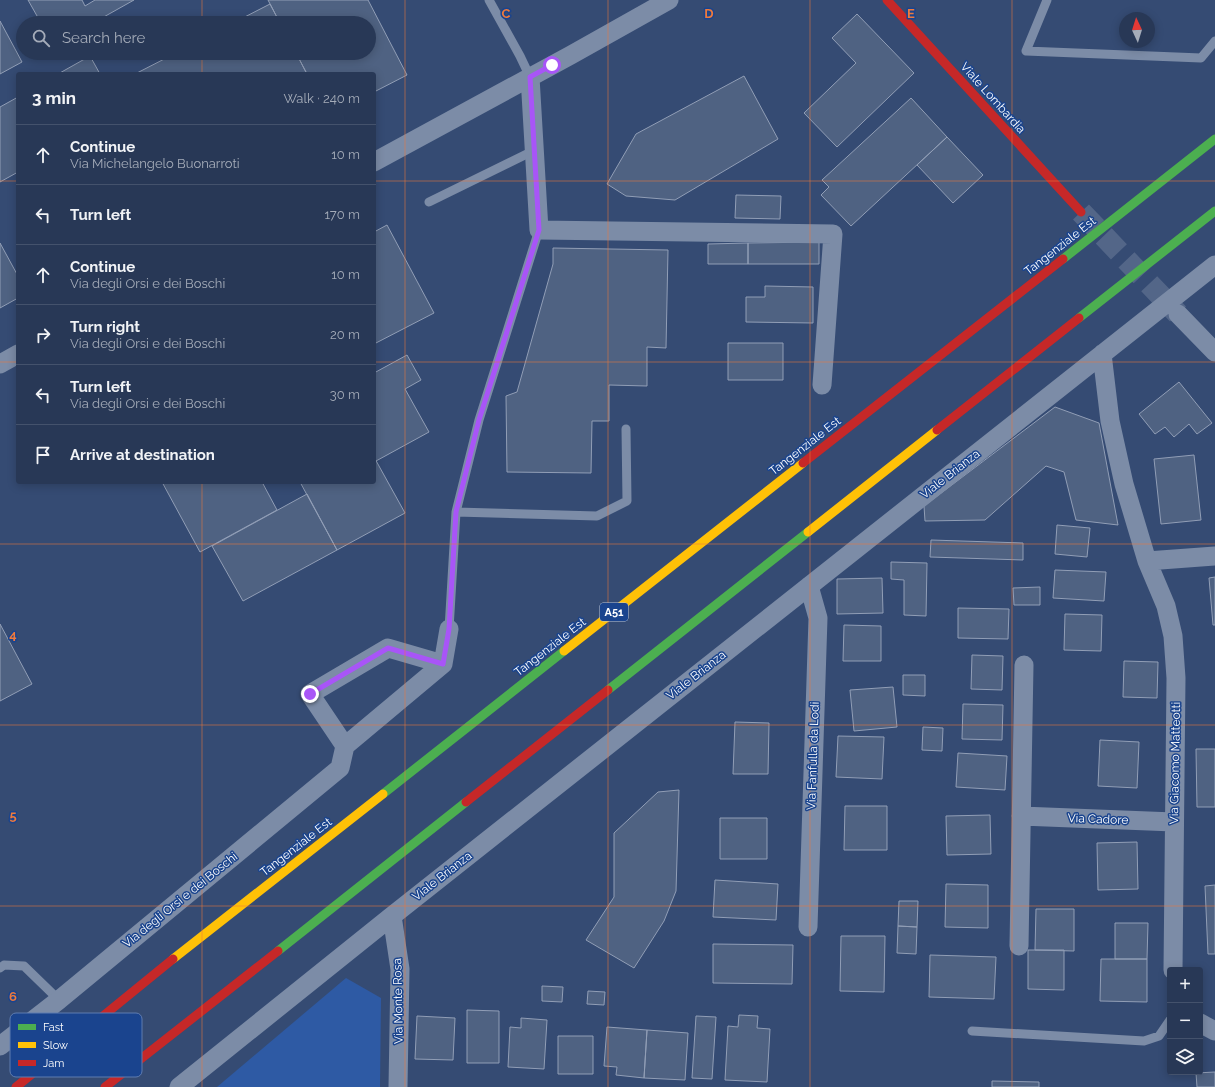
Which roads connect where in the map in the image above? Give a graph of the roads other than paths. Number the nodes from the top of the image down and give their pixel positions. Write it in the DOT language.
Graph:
graph roads {
  1 [pos="489,0"];
  2 [pos="669,0"];
  3 [pos="887,0"];
  4 [pos="1047,0"];
  5 [pos="1215,41"];
  6 [pos="530,77"];
  7 [pos="1215,139"];
  8 [pos="535,150"];
  9 [pos="376,161"];
  10 [pos="429,202"];
  11 [pos="1215,211"];
  12 [pos="1081,212"];
  13 [pos="539,230"];
  14 [pos="1215,265"];
  15 [pos="1178,314"];
  16 [pos="1215,352"];
  17 [pos="1102,354"];
  18 [pos="16,355"];
  19 [pos="0,364"];
  20 [pos="822,385"];
  21 [pos="626,429"];
  22 [pos="456,512"];
  23 [pos="1215,556"];
  24 [pos="1147,561"];
  25 [pos="809,586"];
  26 [pos="449,629"];
  27 [pos="443,664"];
  28 [pos="1024,665"];
  29 [pos="345,746"];
  30 [pos="1021,816"];
  31 [pos="1174,822"];
  32 [pos="392,916"];
  33 [pos="808,927"];
  34 [pos="1019,946"];
  35 [pos="1173,967"];
  36 [pos="0,968"];
  37 [pos="59,1000"];
  38 [pos="42,1013"];
  39 [pos="105,1013"];
  40 [pos="1167,1024"];
  41 [pos="1203,1025"];
  42 [pos="972,1031"];
  43 [pos="1215,1031"];
  44 [pos="10,1038"];
  45 [pos="0,1046"];
  46 [pos="142,1058"];
  47 [pos="23,1077"];
  48 [pos="118,1077"];
  49 [pos="13,1085"];
  50 [pos="105,1087"];
  51 [pos="179,1087"];
  52 [pos="398,1087"];
  1 -- 6 [label="lane"];
  2 -- 6 [label="street"];
  3 -- 12 [label="main road, Viale Lombardia"];
  4 -- 5 [label="lane"];
  6 -- 8 [label="street"];
  6 -- 9 [label="street"];
  7 -- 39 [label="main road, Tangenziale Est / A51"];
  8 -- 10 [label="lane"];
  8 -- 13 [label="street"];
  11 -- 46 [label="main road"];
  13 -- 20 [label="street"];
  13 -- 22 [label="lane"];
  14 -- 17 [label="street, Viale Brianza"];
  15 -- 16 [label="street"];
  17 -- 24 [label="street, Via Giacomo Matteotti"];
  17 -- 25 [label="street, Viale Brianza"];
  18 -- 19 [label="street"];
  21 -- 22 [label="lane"];
  22 -- 26 [label="lane"];
  23 -- 24 [label="street"];
  24 -- 31 [label="street, Via Giacomo Matteotti"];
  25 -- 32 [label="street, Viale Brianza"];
  25 -- 33 [label="street, Via Fanfulla da Lodi"];
  26 -- 27 [label="street"];
  27 -- 29 [label="street"];
  27 -- 29 [label="street"];
  28 -- 30 [label="street"];
  29 -- 37 [label="street, Via degli Orsi e dei Boschi"];
  30 -- 31 [label="street, Via Cadore"];
  30 -- 34 [label="street"];
  31 -- 35 [label="street, Via Giacomo Matteotti"];
  32 -- 51 [label="street, Viale Brianza"];
  32 -- 52 [label="street, Via Monte Rosa"];
  36 -- 37 [label="lane"];
  37 -- 38 [label="street, Via degli Orsi e dei Boschi"];
  40 -- 42 [label="lane"];
  41 -- 43 [label="street"];
  44 -- 45 [label="street, Via degli Orsi e dei Boschi"];
  47 -- 49 [label="main road, Tangenziale Est / A51"];
  48 -- 50 [label="main road"];
}
